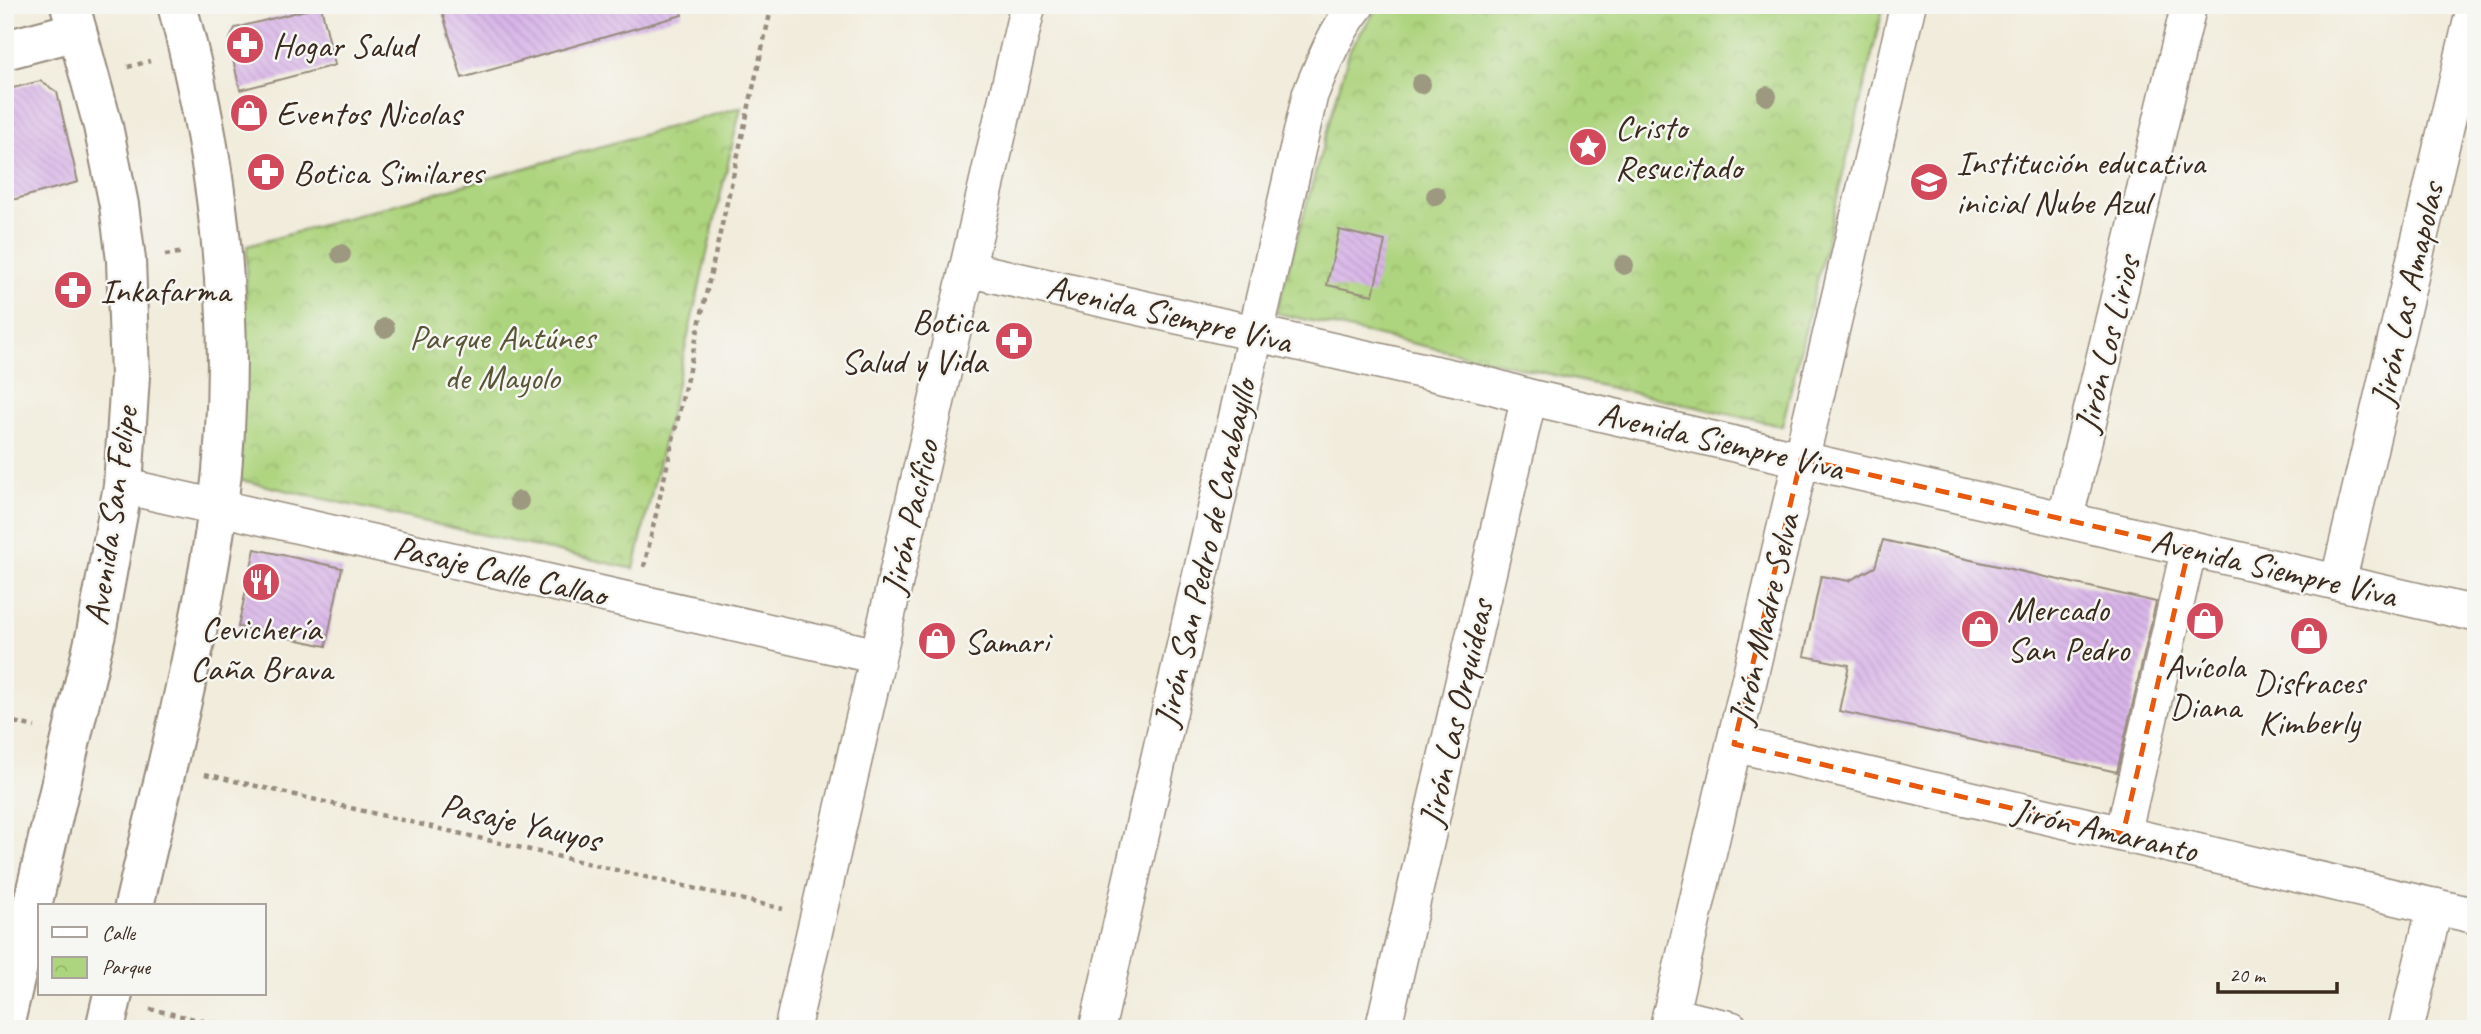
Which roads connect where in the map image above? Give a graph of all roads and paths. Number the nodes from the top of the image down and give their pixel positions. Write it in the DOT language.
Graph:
graph roads {
  1 [pos="177,5"];
  2 [pos="772,5"];
  3 [pos="1028,5"];
  4 [pos="1357,5"];
  5 [pos="1908,5"];
  6 [pos="2189,5"];
  7 [pos="2475,5"];
  8 [pos="74,18"];
  9 [pos="5,50"];
  10 [pos="189,51"];
  11 [pos="89,76"];
  12 [pos="222,246"];
  13 [pos="126,260"];
  14 [pos="967,269"];
  15 [pos="1255,335"];
  16 [pos="1529,397"];
  17 [pos="1801,459"];
  18 [pos="123,486"];
  19 [pos="218,508"];
  20 [pos="2065,520"];
  21 [pos="2189,548"];
  22 [pos="2338,582"];
  23 [pos="636,602"];
  24 [pos="2476,614"];
  25 [pos="877,656"];
  26 [pos="1734,744"];
  27 [pos="212,775"];
  28 [pos="2123,834"];
  29 [pos="134,904"];
  30 [pos="2435,906"];
  31 [pos="2476,916"];
  32 [pos="817,917"];
  33 [pos="110,1008"];
  34 [pos="5,1022"];
  35 [pos="1669,1022"];
  36 [pos="239,1029"];
  37 [pos="792,1029"];
  38 [pos="1097,1029"];
  39 [pos="1382,1029"];
  40 [pos="1731,1029"];
  41 [pos="2406,1029"];
  1 -- 10 [label="main road"];
  2 -- 23 [label="path"];
  3 -- 14 [label="street, Jirón Pacífico"];
  4 -- 15 [label="street, Jirón San Pedro de Carabayllo"];
  5 -- 17 [label="street, Jirón Madre Selva"];
  6 -- 20 [label="street, Jirón Los Lirios"];
  7 -- 22 [label="street, Jirón Las Amapolas"];
  8 -- 9 [label="main road"];
  8 -- 11 [label="main road, Avenida San Felipe"];
  10 -- 11 [label="path"];
  10 -- 12 [label="main road"];
  11 -- 13 [label="main road, Avenida San Felipe"];
  12 -- 13 [label="path"];
  12 -- 19 [label="main road"];
  13 -- 18 [label="main road, Avenida San Felipe"];
  14 -- 15 [label="street, Avenida Siempre Viva"];
  14 -- 25 [label="street, Jirón Pacífico"];
  15 -- 16 [label="street, Avenida Siempre Viva"];
  15 -- 38 [label="street, Jirón San Pedro de Carabayllo"];
  16 -- 17 [label="street, Avenida Siempre Viva"];
  16 -- 39 [label="street, Jirón Las Orquídeas"];
  17 -- 20 [label="street, Avenida Siempre Viva"];
  17 -- 26 [label="street, Jirón Madre Selva"];
  18 -- 19 [label="street, Pasaje Calle Callao"];
  18 -- 34 [label="main road, Avenida San Felipe"];
  19 -- 23 [label="street, Pasaje Calle Callao"];
  19 -- 29 [label="main road"];
  20 -- 21 [label="street, Avenida Siempre Viva"];
  21 -- 22 [label="street, Avenida Siempre Viva"];
  21 -- 28 [label="street"];
  22 -- 24 [label="street, Avenida Siempre Viva"];
  23 -- 25 [label="street, Pasaje Calle Callao"];
  25 -- 32 [label="street, Jirón Pacífico"];
  26 -- 28 [label="street, Jirón Amaranto"];
  26 -- 35 [label="street, Jirón Madre Selva"];
  27 -- 32 [label="path, Pasaje Yauyos"];
  28 -- 30 [label="street, Jirón Amaranto"];
  30 -- 31 [label="street, Jirón Amaranto"];
  30 -- 41 [label="street"];
  32 -- 37 [label="street, Jirón Pacífico"];
  33 -- 36 [label="path"];
  35 -- 40 [label="street"];
}
